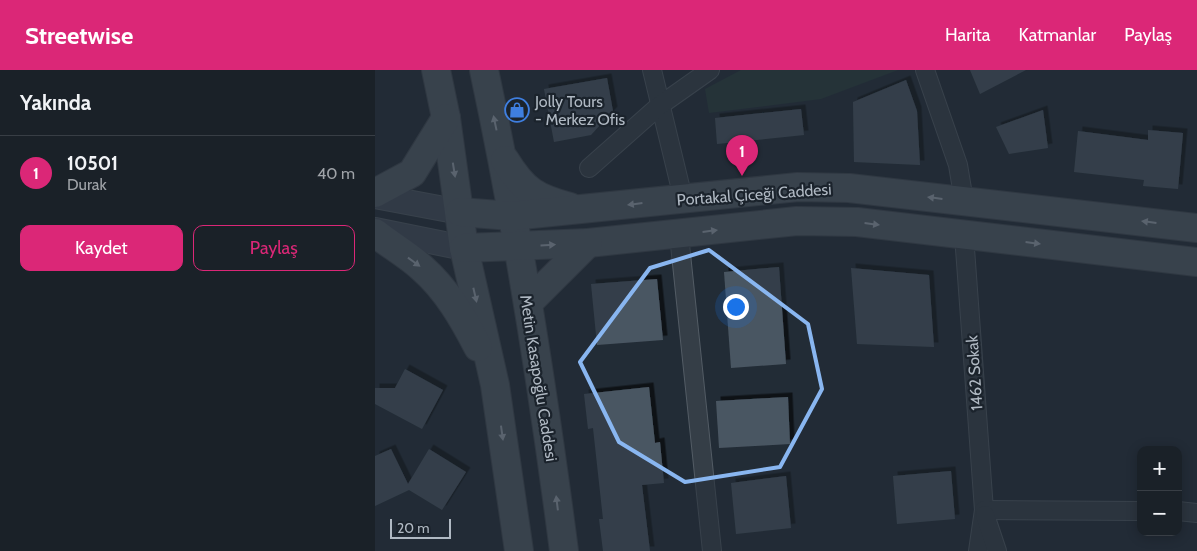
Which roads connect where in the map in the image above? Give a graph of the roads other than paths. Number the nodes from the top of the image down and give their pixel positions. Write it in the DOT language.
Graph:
graph roads {
  1 [pos="437,70"];
  2 [pos="484,70"];
  3 [pos="652,70"];
  4 [pos="710,70"];
  5 [pos="925,70"];
  6 [pos="659,106"];
  7 [pos="446,118"];
  8 [pos="502,156"];
  9 [pos="589,168"];
  10 [pos="375,194"];
  11 [pos="683,198"];
  12 [pos="964,201"];
  13 [pos="511,210"];
  14 [pos="579,210"];
  15 [pos="460,212"];
  16 [pos="1197,228"];
  17 [pos="375,230"];
  18 [pos="375,234"];
  19 [pos="679,235"];
  20 [pos="964,235"];
  21 [pos="588,243"];
  22 [pos="517,247"];
  23 [pos="465,248"];
  24 [pos="1197,262"];
  25 [pos="529,302"];
  26 [pos="495,385"];
  27 [pos="984,510"];
  28 [pos="1137,511"];
  29 [pos="1182,512"];
  30 [pos="1197,513"];
  31 [pos="519,551"];
  32 [pos="563,551"];
  33 [pos="713,551"];
  34 [pos="978,551"];
  35 [pos="997,551"];
  1 -- 7 [label="main road"];
  8 -- 2 [label="main road, Metin Kasapoğlu Caddesi, one-way"];
  3 -- 6 [label="street"];
  4 -- 6 [label="street"];
  5 -- 12 [label="street"];
  6 -- 9 [label="street"];
  6 -- 11 [label="street"];
  7 -- 10 [label="main road"];
  7 -- 15 [label="main road, one-way"];
  8 -- 13 [label="main road, Metin Kasapoğlu Caddesi"];
  8 -- 14 [label="main road"];
  10 -- 15 [label="street"];
  12 -- 11 [label="main road, Portakal Çiceği Caddesi, one-way"];
  11 -- 14 [label="main road, Portakal Çiceği Caddesi, one-way"];
  16 -- 12 [label="main road, Portakal Çiceği Caddesi, one-way"];
  13 -- 14 [label="main road, Portakal Çiceği Caddesi"];
  13 -- 15 [label="main road, Portakal Çiceği Caddesi"];
  13 -- 22 [label="main road, Metin Kasapoğlu Caddesi"];
  15 -- 23 [label="main road"];
  17 -- 23 [label="street"];
  18 -- 26 [label="main road, one-way"];
  19 -- 20 [label="main road, Portakal Çiceği Caddesi, one-way"];
  19 -- 21 [label="main road, Portakal Çiceği Caddesi"];
  19 -- 33 [label="street"];
  20 -- 24 [label="main road, Portakal Çiceği Caddesi, one-way"];
  20 -- 27 [label="street, 1462 Sokak"];
  22 -- 21 [label="main road, Portakal Çiceği Caddesi, one-way"];
  21 -- 25 [label="main road"];
  22 -- 23 [label="main road, Portakal Çiceği Caddesi"];
  22 -- 25 [label="main road, Metin Kasapoğlu Caddesi"];
  23 -- 26 [label="main road, one-way"];
  32 -- 25 [label="main road, Metin Kasapoğlu Caddesi, one-way"];
  26 -- 31 [label="main road, one-way"];
  27 -- 28 [label="street"];
  27 -- 34 [label="street, 1462 Sokak"];
  27 -- 35 [label="street, 1462 Sokak"];
  29 -- 30 [label="street"];
}
